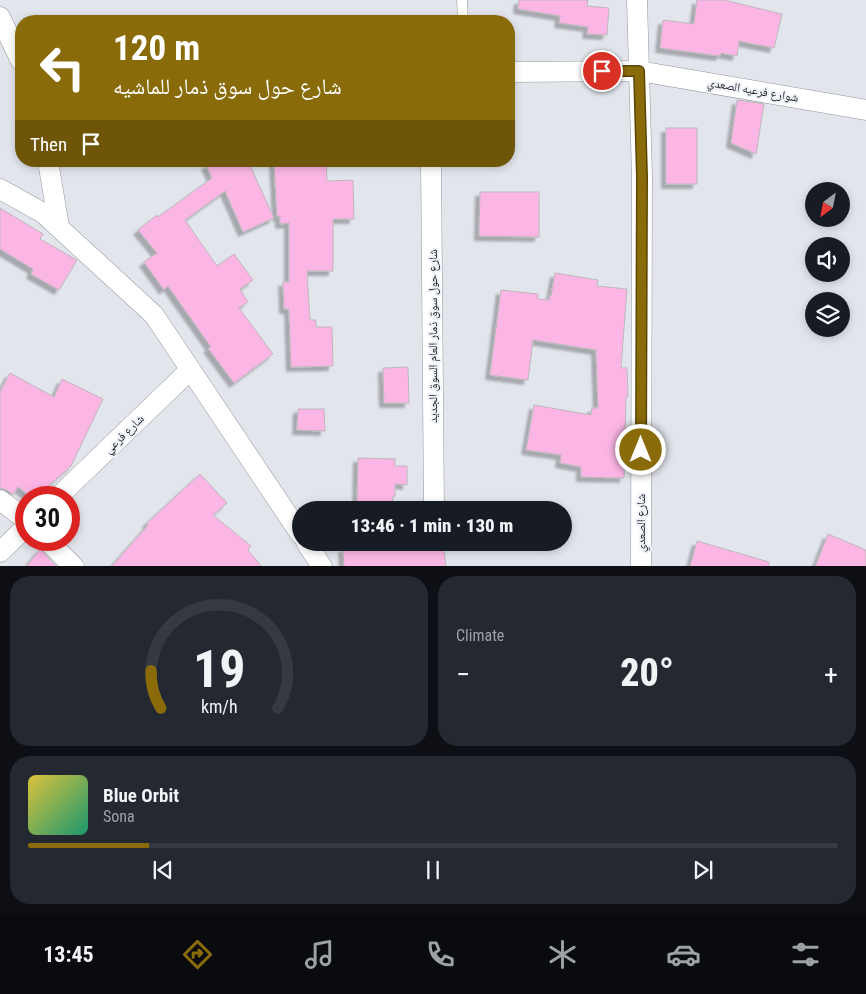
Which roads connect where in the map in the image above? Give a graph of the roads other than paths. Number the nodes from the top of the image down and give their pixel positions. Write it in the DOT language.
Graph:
graph roads {
  1 [pos="462,0"];
  2 [pos="637,0"];
  3 [pos="463,15"];
  4 [pos="0,17"];
  5 [pos="15,48"];
  6 [pos="639,71"];
  7 [pos="515,72"];
  8 [pos="866,110"];
  9 [pos="49,167"];
  10 [pos="431,167"];
  11 [pos="0,189"];
  12 [pos="59,227"];
  13 [pos="190,370"];
  14 [pos="69,486"];
  15 [pos="0,500"];
  16 [pos="434,501"];
  17 [pos="15,512"];
  18 [pos="292,522"];
  19 [pos="15,538"];
  20 [pos="58,551"];
  21 [pos="312,551"];
  22 [pos="0,552"];
  23 [pos="74,566"];
  24 [pos="322,566"];
  25 [pos="641,566"];
  1 -- 3 [label="lane"];
  2 -- 6 [label="street, شارع الصعدي"];
  4 -- 5 [label="street"];
  6 -- 7 [label="street, شوارع فرعيه الصعدي"];
  6 -- 8 [label="street, شوارع فرعيه الصعدي"];
  6 -- 25 [label="street, شارع الصعدي"];
  9 -- 12 [label="street"];
  10 -- 16 [label="street, شارع حول سوق ذمار العام السوق الجديد"];
  11 -- 12 [label="street"];
  12 -- 13 [label="street"];
  13 -- 14 [label="street, شارع فرعي"];
  13 -- 18 [label="street"];
  15 -- 17 [label="street"];
  19 -- 22 [label="street"];
  20 -- 23 [label="street"];
  21 -- 24 [label="street"];
}
